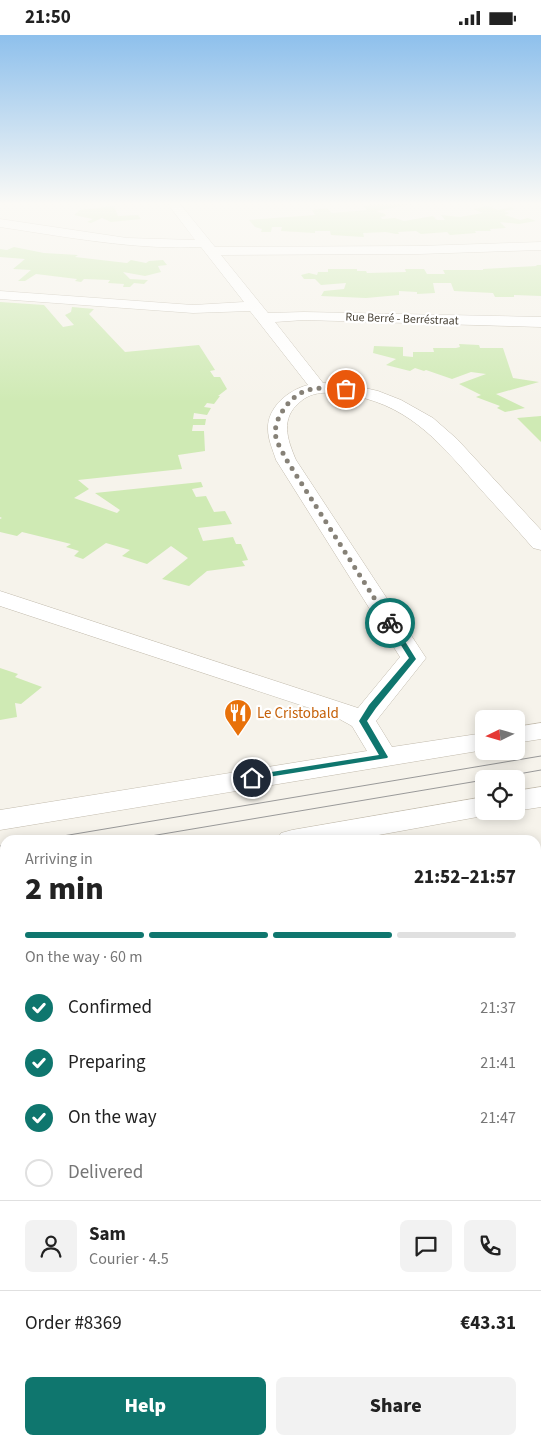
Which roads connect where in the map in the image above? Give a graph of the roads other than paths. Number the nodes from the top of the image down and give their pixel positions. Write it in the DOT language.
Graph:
graph roads {
  1 [pos="225,270"];
  2 [pos="0,295"];
  3 [pos="253,306"];
  4 [pos="263,318"];
  5 [pos="541,322"];
  6 [pos="318,387"];
  7 [pos="541,543"];
  8 [pos="0,598"];
  9 [pos="363,721"];
  10 [pos="541,731"];
  11 [pos="525,734"];
  12 [pos="475,742"];
  13 [pos="384,757"];
  14 [pos="541,797"];
  15 [pos="525,800"];
  16 [pos="475,809"];
  17 [pos="0,820"];
  18 [pos="321,835"];
  1 -- 3 [label="street"];
  2 -- 3 [label="street"];
  3 -- 4 [label="street"];
  4 -- 5 [label="street, Rue Berré - Berréstraat"];
  4 -- 6 [label="street"];
  6 -- 7 [label="street"];
  6 -- 9 [label="street"];
  8 -- 9 [label="street"];
  9 -- 13 [label="street"];
  10 -- 11 [label="street"];
  12 -- 13 [label="street"];
  13 -- 17 [label="street"];
  14 -- 15 [label="street"];
  16 -- 18 [label="street"];
}
